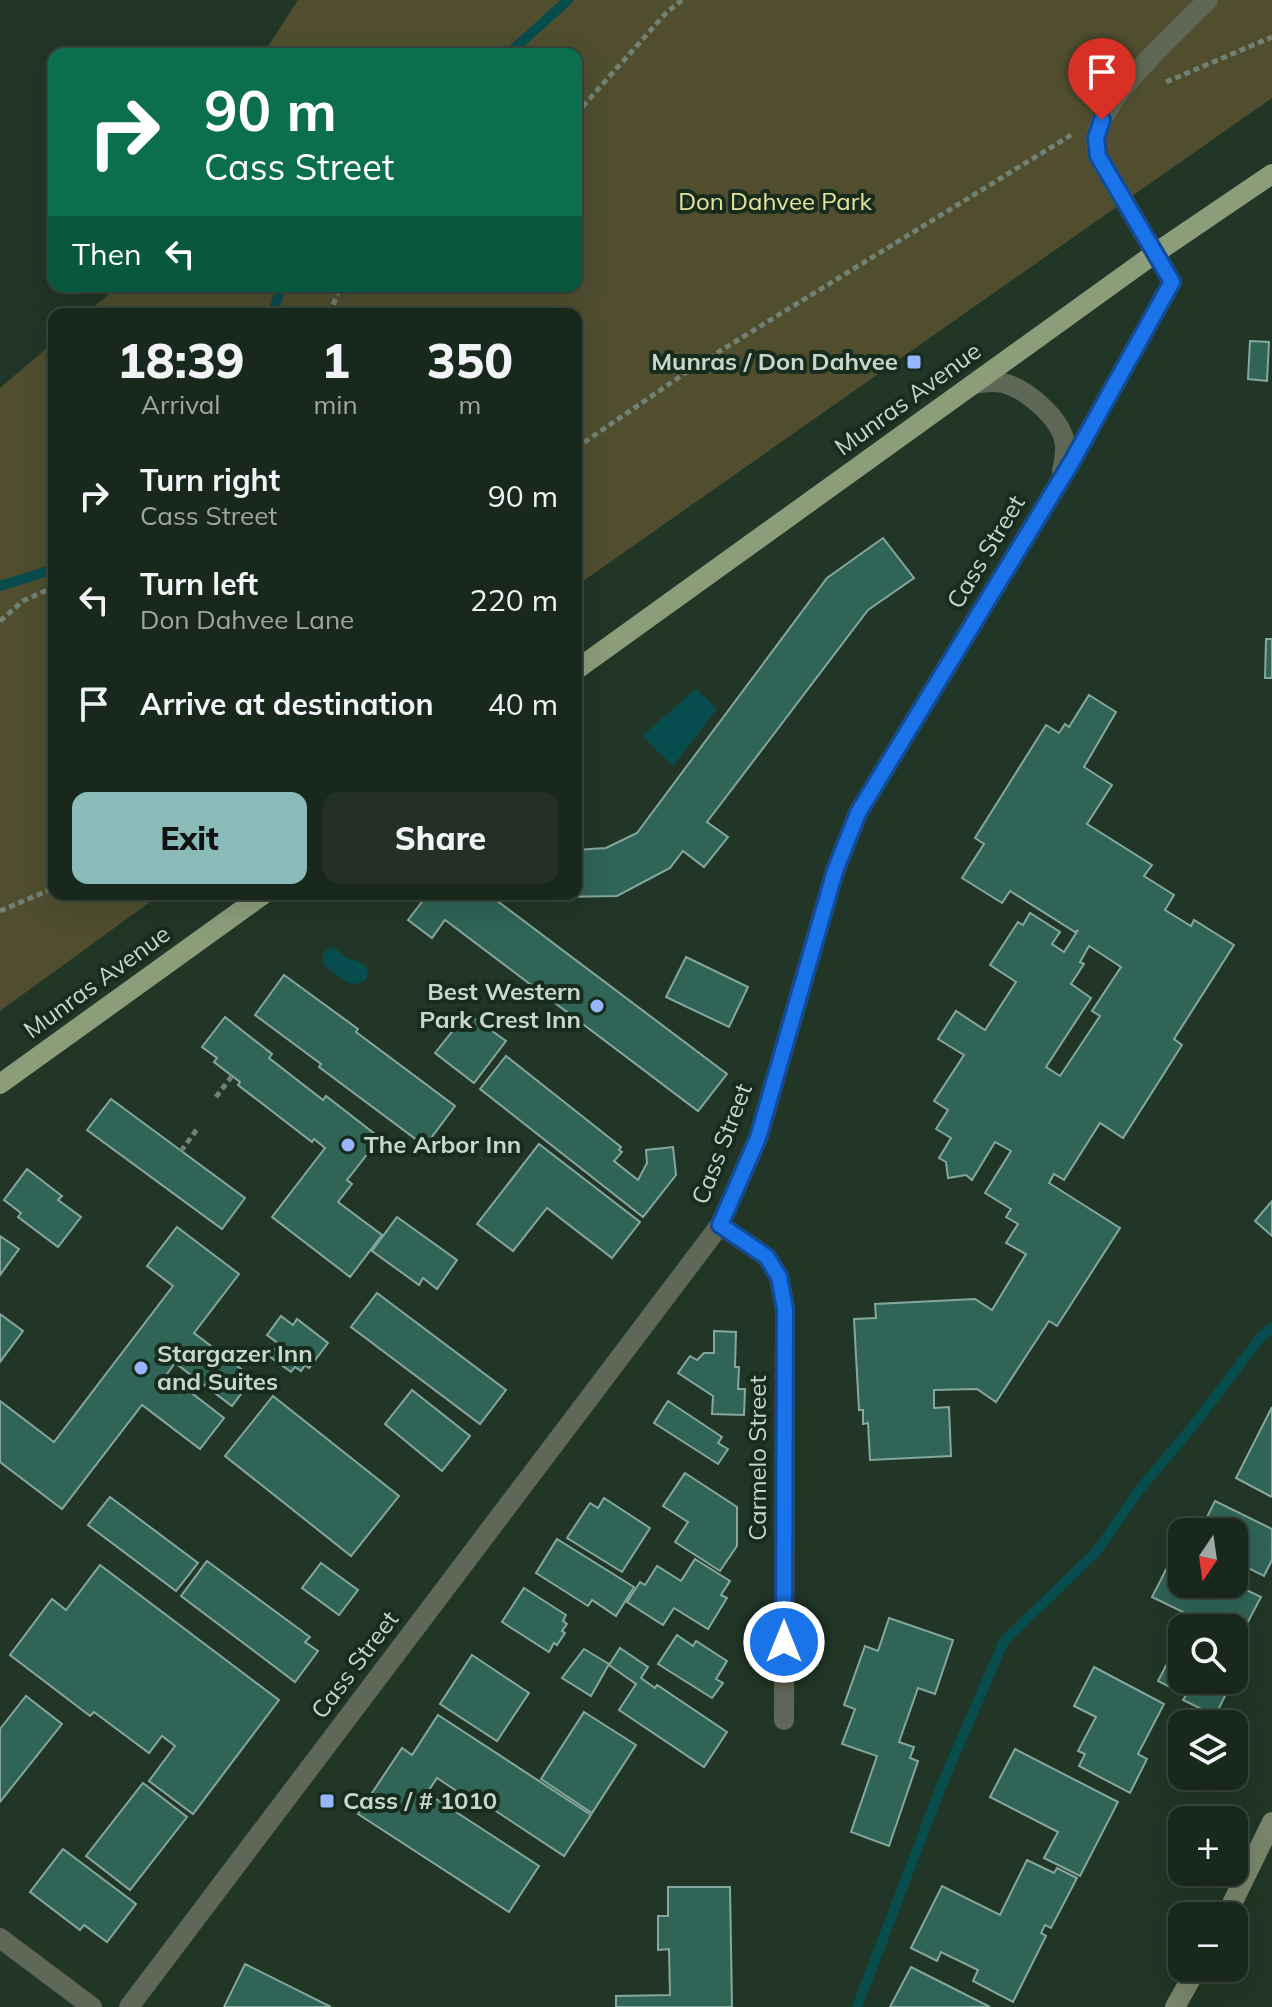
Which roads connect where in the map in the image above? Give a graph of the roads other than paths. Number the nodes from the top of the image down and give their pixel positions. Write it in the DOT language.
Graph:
graph roads {
  1 [pos="1208,0"];
  2 [pos="1270,180"];
  3 [pos="1154,254"];
  4 [pos="973,384"];
  5 [pos="1061,479"];
  6 [pos="582,666"];
  7 [pos="256,900"];
  8 [pos="0,1084"];
  9 [pos="720,1225"];
  10 [pos="784,1720"];
  11 [pos="1272,1822"];
  12 [pos="1233,1902"];
  13 [pos="0,1938"];
  14 [pos="1189,1982"];
  15 [pos="92,2007"];
  16 [pos="129,2007"];
  17 [pos="1175,2007"];
  1 -- 3 [label="street"];
  2 -- 3 [label="main road, Munras Avenue"];
  3 -- 4 [label="main road, Munras Avenue"];
  3 -- 5 [label="street, Cass Street"];
  4 -- 5 [label="street"];
  4 -- 6 [label="main road, Munras Avenue"];
  5 -- 9 [label="street, Cass Street"];
  7 -- 8 [label="main road, Munras Avenue"];
  9 -- 10 [label="street, Carmelo Street"];
  9 -- 16 [label="street, Cass Street"];
  11 -- 12 [label="main road"];
  13 -- 15 [label="street"];
  14 -- 17 [label="main road"];
}
